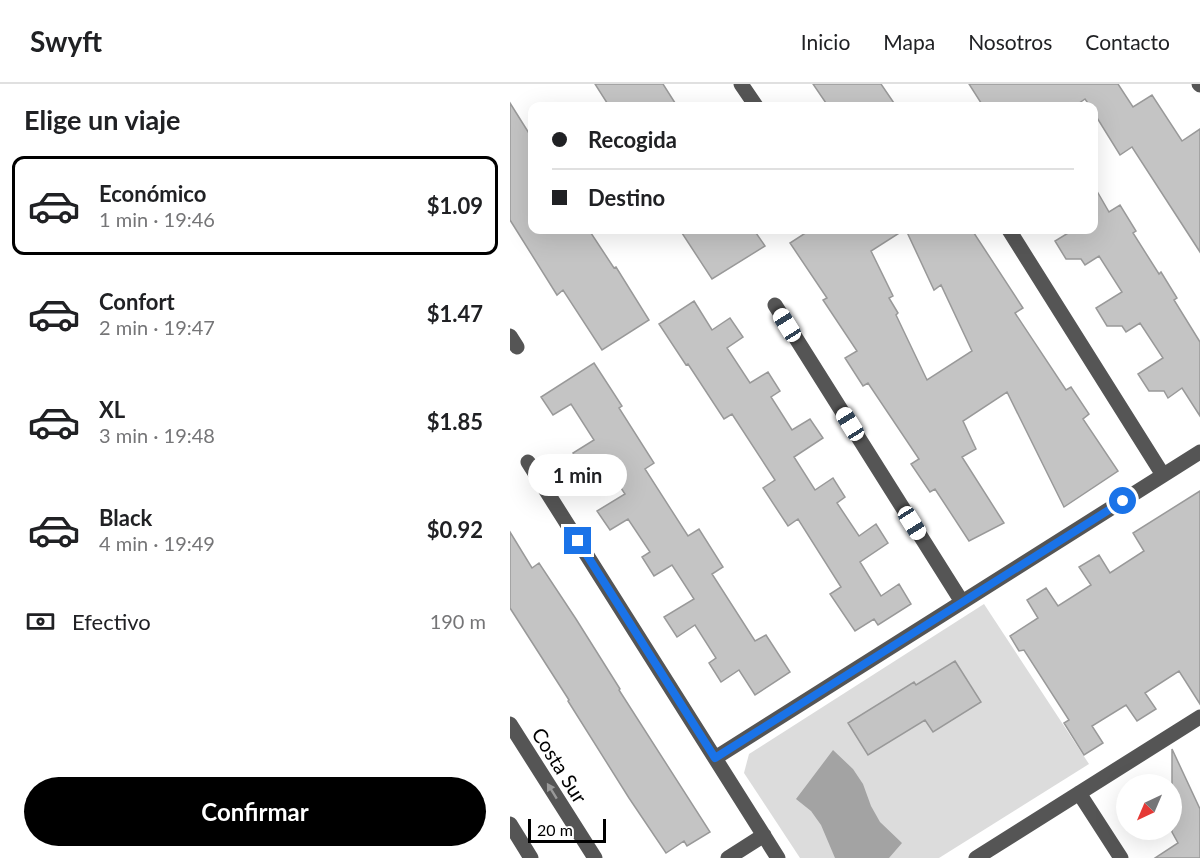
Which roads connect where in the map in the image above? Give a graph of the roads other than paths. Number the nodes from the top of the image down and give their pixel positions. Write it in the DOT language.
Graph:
graph roads {
  1 [pos="741,84"];
  2 [pos="753,102"];
  3 [pos="1012,234"];
  4 [pos="775,305"];
  5 [pos="1200,452"];
  6 [pos="528,462"];
  7 [pos="1163,476"];
  8 [pos="962,602"];
  9 [pos="1200,717"];
  10 [pos="510,724"];
  11 [pos="715,758"];
  12 [pos="1079,793"];
  13 [pos="510,824"];
  14 [pos="764,835"];
  15 [pos="531,858"];
  16 [pos="595,858"];
  17 [pos="728,858"];
  18 [pos="778,858"];
  19 [pos="976,858"];
  20 [pos="1122,858"];
  1 -- 2 [label="street"];
  3 -- 7 [label="street"];
  4 -- 8 [label="street"];
  5 -- 7 [label="street"];
  6 -- 11 [label="street"];
  7 -- 8 [label="street"];
  8 -- 11 [label="street"];
  9 -- 12 [label="street"];
  16 -- 10 [label="street, Costa Sur, one-way"];
  11 -- 14 [label="street"];
  12 -- 19 [label="street"];
  12 -- 20 [label="street"];
  13 -- 15 [label="street"];
  14 -- 17 [label="street"];
  14 -- 18 [label="street"];
}
